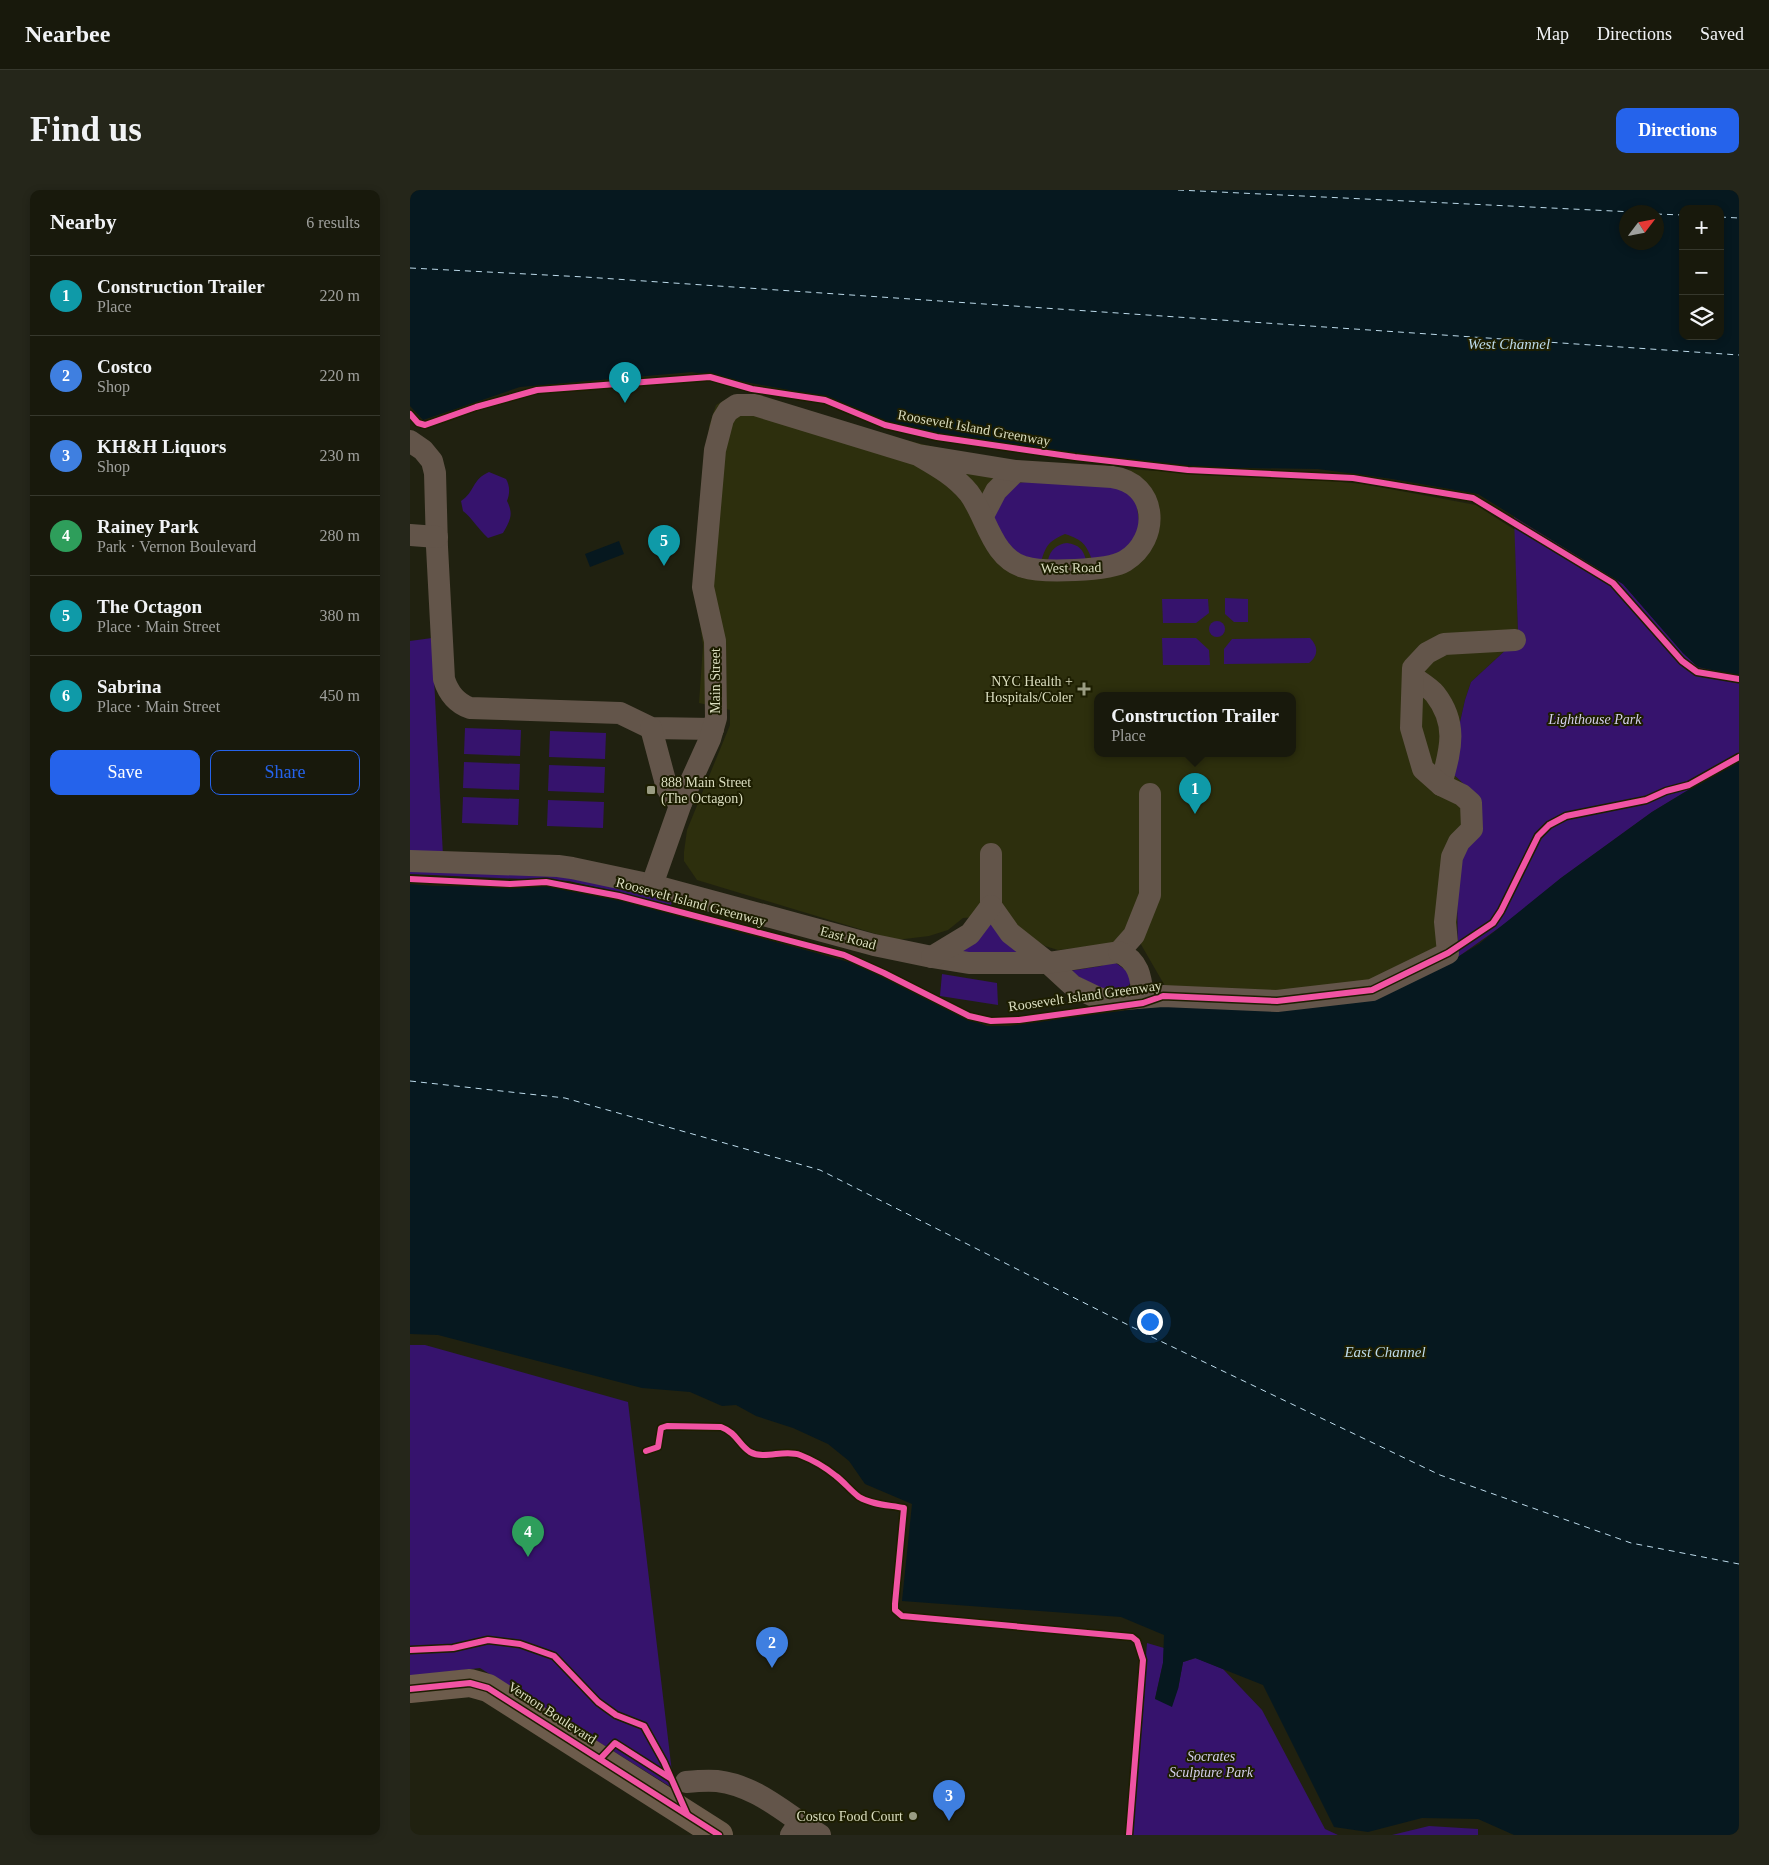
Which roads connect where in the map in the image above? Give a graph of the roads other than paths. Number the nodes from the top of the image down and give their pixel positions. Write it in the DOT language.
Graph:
graph roads {
  1 [pos="732,408"];
  2 [pos="410,441"];
  3 [pos="918,455"];
  4 [pos="1016,471"];
  5 [pos="983,516"];
  6 [pos="410,535"];
  7 [pos="437,537"];
  8 [pos="1515,640"];
  9 [pos="1413,677"];
  10 [pos="650,728"];
  11 [pos="713,729"];
  12 [pos="1441,785"];
  13 [pos="1150,794"];
  14 [pos="681,803"];
  15 [pos="991,854"];
  16 [pos="410,861"];
  17 [pos="652,885"];
  18 [pos="991,906"];
  19 [pos="1119,952"];
  20 [pos="932,957"];
  21 [pos="1048,963"];
  22 [pos="1153,996"];
  23 [pos="410,1690"];
  24 [pos="686,1782"];
  25 [pos="690,1825"];
  26 [pos="796,1828"];
  27 [pos="718,1835"];
  28 [pos="820,1835"];
  1 -- 3 [label="street, West Road"];
  1 -- 11 [label="street, Main Street"];
  2 -- 7 [label="street"];
  3 -- 4 [label="street, West Road"];
  3 -- 5 [label="street, West Road"];
  4 -- 5 [label="street"];
  4 -- 5 [label="street, West Road"];
  6 -- 7 [label="street"];
  7 -- 10 [label="street"];
  8 -- 9 [label="street"];
  9 -- 12 [label="street"];
  9 -- 12 [label="street"];
  10 -- 11 [label="street"];
  10 -- 14 [label="street"];
  11 -- 14 [label="street, Main Street"];
  12 -- 22 [label="street, Roosevelt Island Greenway"];
  13 -- 19 [label="street"];
  14 -- 17 [label="street, Main Street"];
  15 -- 18 [label="street"];
  16 -- 17 [label="street"];
  17 -- 20 [label="street, East Road"];
  18 -- 20 [label="street"];
  18 -- 21 [label="street"];
  19 -- 21 [label="street, East Road"];
  19 -- 22 [label="street"];
  20 -- 21 [label="street, East Road"];
  21 -- 22 [label="street"];
  23 -- 25 [label="main road, Vernon Boulevard"];
  24 -- 26 [label="street"];
  25 -- 27 [label="main road, Vernon Boulevard"];
  26 -- 28 [label="street"];
}
